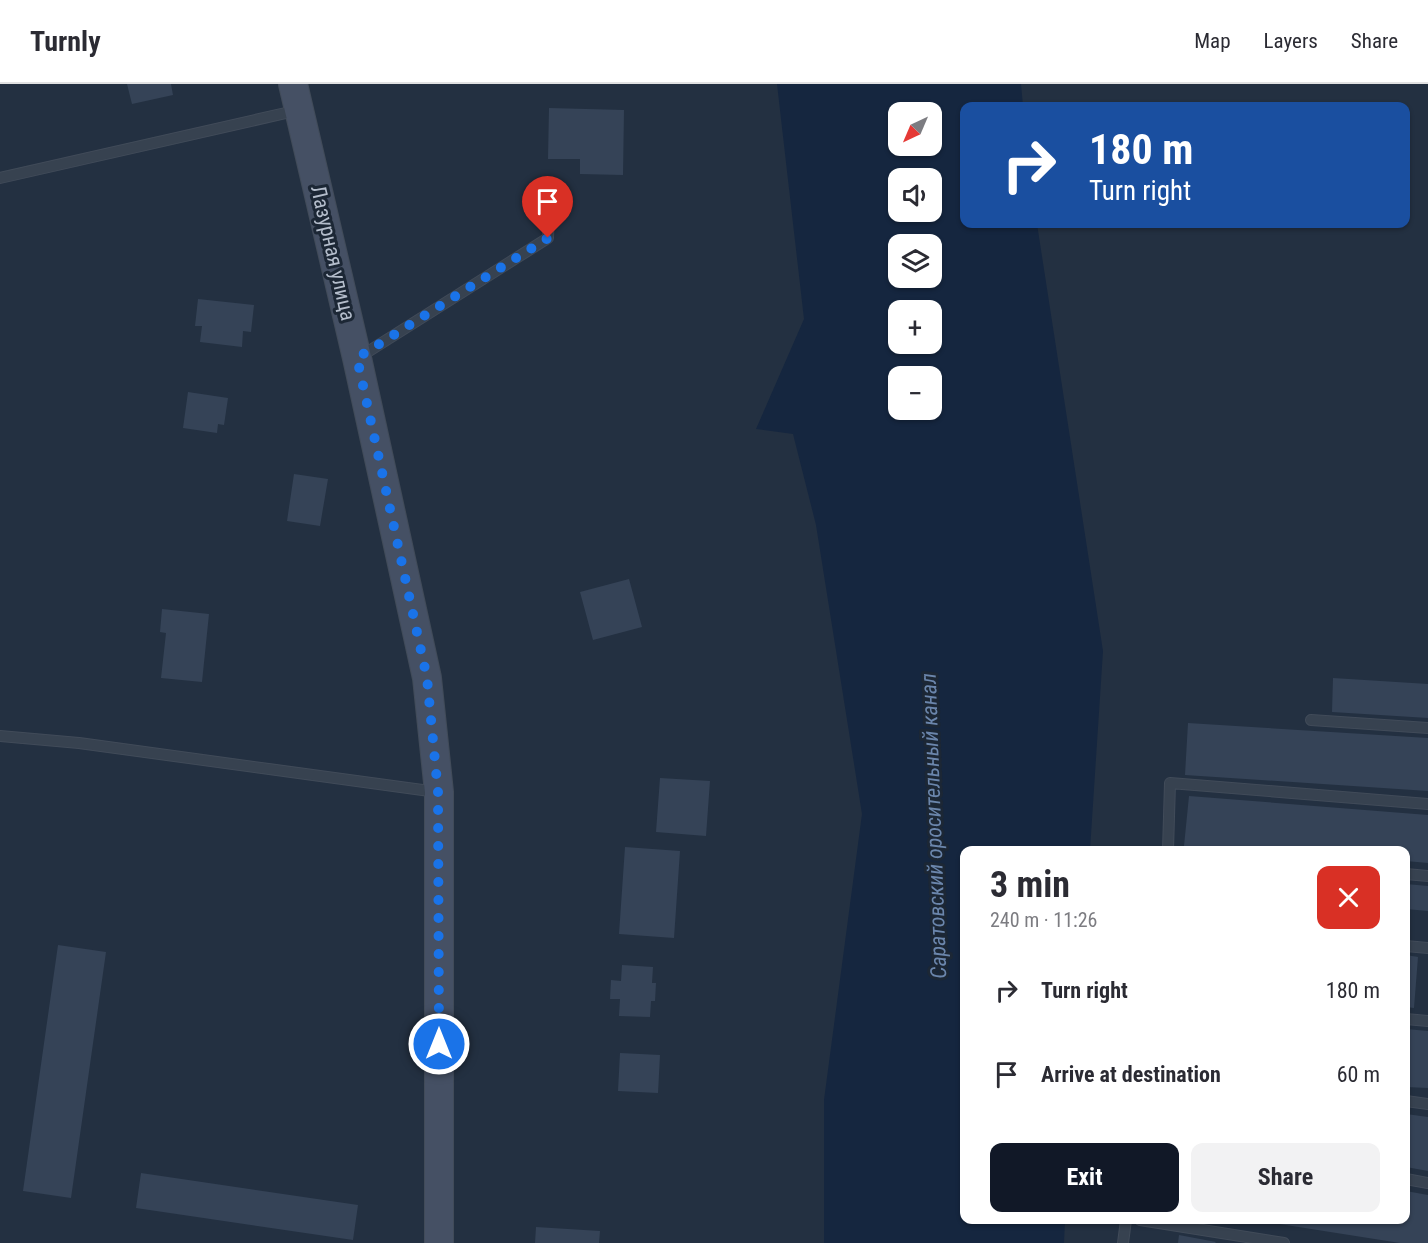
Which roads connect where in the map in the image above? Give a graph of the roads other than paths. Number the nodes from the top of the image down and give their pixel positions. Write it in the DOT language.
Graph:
graph roads {
  1 [pos="296,97"];
  2 [pos="0,178"];
  3 [pos="550,190"];
  4 [pos="357,358"];
  5 [pos="1311,720"];
  6 [pos="1428,728"];
  7 [pos="0,736"];
  8 [pos="438,792"];
  9 [pos="1428,804"];
  10 [pos="1168,846"];
  11 [pos="1410,874"];
  12 [pos="1428,876"];
  13 [pos="1410,946"];
  14 [pos="1428,948"];
  15 [pos="1410,1019"];
  16 [pos="1428,1021"];
  17 [pos="1410,1102"];
  18 [pos="1428,1104"];
  19 [pos="1410,1180"];
  20 [pos="1428,1183"];
  21 [pos="1125,1224"];
  22 [pos="1165,1224"];
  23 [pos="439,1243"];
  24 [pos="1123,1243"];
  25 [pos="1284,1243"];
  1 -- 2 [label="lane"];
  1 -- 4 [label="street, Лазурная улица"];
  3 -- 4 [label="lane"];
  4 -- 8 [label="street, Лазурная улица"];
  5 -- 6 [label="lane"];
  7 -- 8 [label="lane"];
  8 -- 23 [label="street, Лазурная улица"];
  9 -- 10 [label="lane"];
  11 -- 12 [label="lane"];
  13 -- 14 [label="lane"];
  15 -- 16 [label="lane"];
  17 -- 18 [label="lane"];
  19 -- 20 [label="lane"];
  21 -- 24 [label="lane"];
  22 -- 25 [label="lane"];
}
